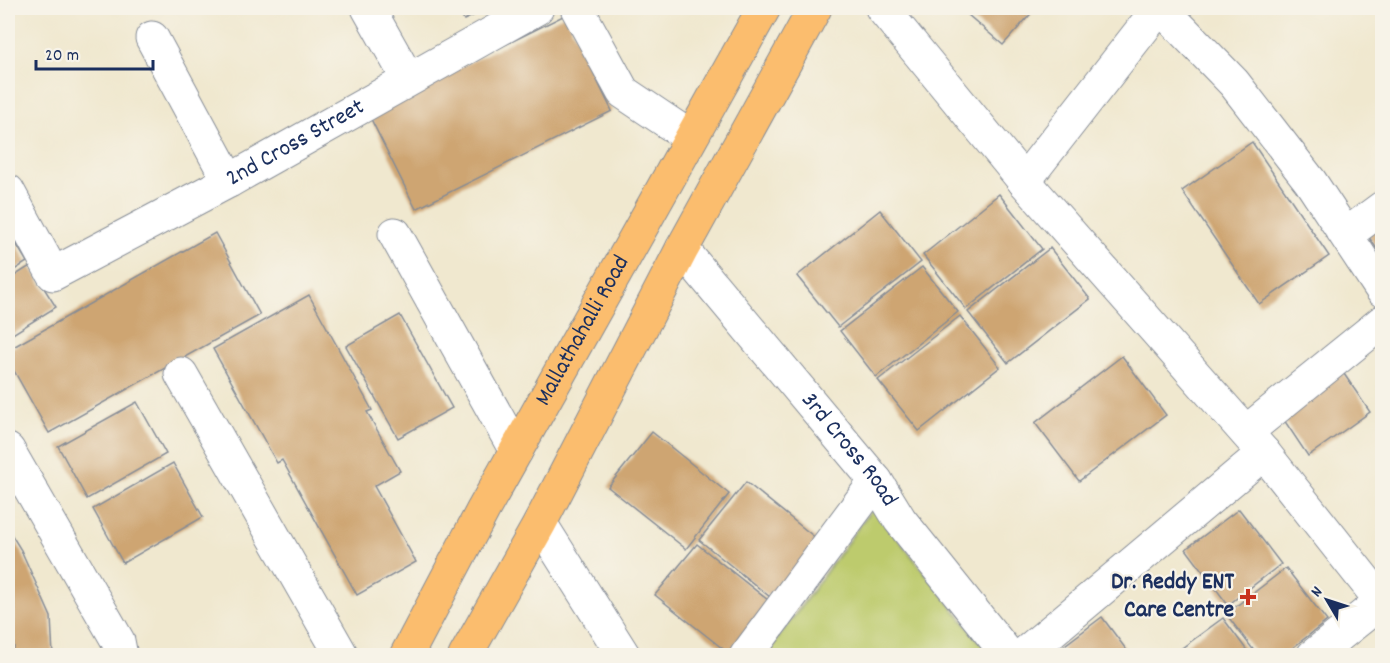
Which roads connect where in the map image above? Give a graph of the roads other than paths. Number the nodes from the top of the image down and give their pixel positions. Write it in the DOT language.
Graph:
graph roads {
  1 [pos="368,8"];
  2 [pos="537,8"];
  3 [pos="577,8"];
  4 [pos="764,8"];
  5 [pos="815,8"];
  6 [pos="882,8"];
  7 [pos="1160,8"];
  8 [pos="152,38"];
  9 [pos="408,79"];
  10 [pos="690,137"];
  11 [pos="229,181"];
  12 [pos="1024,181"];
  13 [pos="8,191"];
  14 [pos="1383,208"];
  15 [pos="395,234"];
  16 [pos="1347,234"];
  17 [pos="682,249"];
  18 [pos="1383,290"];
  19 [pos="1383,322"];
  20 [pos="181,374"];
  21 [pos="1255,442"];
  22 [pos="8,450"];
  23 [pos="516,451"];
  24 [pos="876,481"];
  25 [pos="540,523"];
  26 [pos="1382,601"];
  27 [pos="121,656"];
  28 [pos="342,656"];
  29 [pos="406,656"];
  30 [pos="465,656"];
  31 [pos="624,656"];
  32 [pos="746,656"];
  33 [pos="1010,656"];
  34 [pos="1022,656"];
  35 [pos="1313,656"];
  1 -- 9 [label="street"];
  2 -- 9 [label="street, 2nd Cross Street"];
  3 -- 10 [label="street"];
  4 -- 10 [label="main road, Mallathahalli Road"];
  5 -- 17 [label="main road, Mallathahalli Road"];
  6 -- 12 [label="street"];
  7 -- 12 [label="street"];
  7 -- 16 [label="street"];
  8 -- 11 [label="street"];
  9 -- 11 [label="street, 2nd Cross Street"];
  10 -- 23 [label="main road, Mallathahalli Road"];
  11 -- 13 [label="street, 2nd Cross Street"];
  12 -- 21 [label="street"];
  14 -- 16 [label="street"];
  15 -- 23 [label="street"];
  16 -- 18 [label="street"];
  17 -- 24 [label="street, 3rd Cross Road"];
  17 -- 25 [label="main road, Mallathahalli Road"];
  19 -- 21 [label="street"];
  20 -- 28 [label="street"];
  21 -- 26 [label="street"];
  21 -- 34 [label="street"];
  22 -- 27 [label="street"];
  23 -- 29 [label="main road, Mallathahalli Road"];
  24 -- 32 [label="street"];
  24 -- 33 [label="street, 3rd Cross Road"];
  25 -- 30 [label="main road, Mallathahalli Road"];
  25 -- 31 [label="street"];
  26 -- 35 [label="street"];
}
